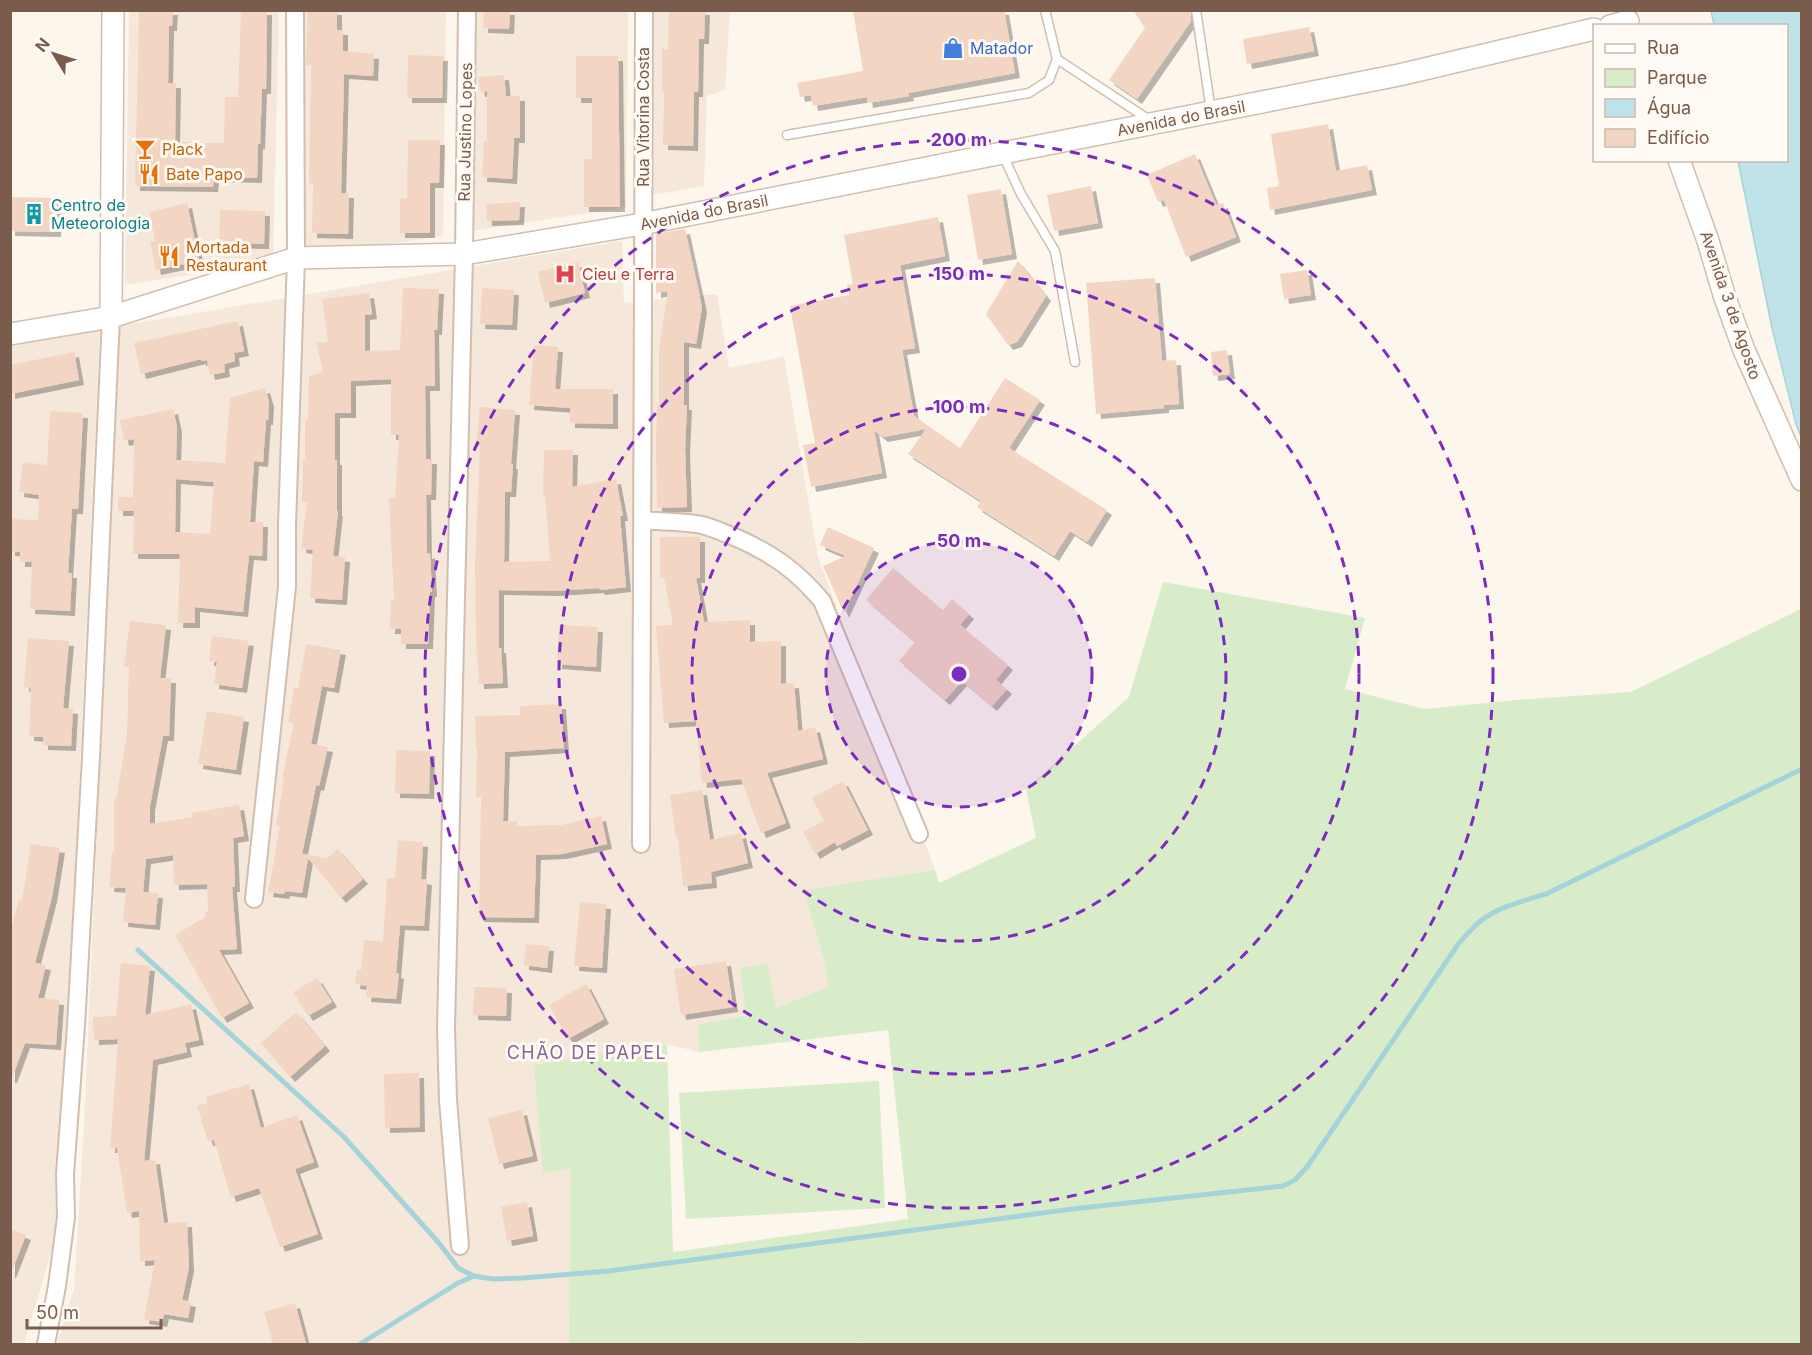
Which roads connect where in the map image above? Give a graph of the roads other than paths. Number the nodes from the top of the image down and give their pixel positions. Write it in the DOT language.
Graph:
graph roads {
  1 [pos="113,10"];
  2 [pos="295,10"];
  3 [pos="467,10"];
  4 [pos="644,10"];
  5 [pos="1045,10"];
  6 [pos="1196,10"];
  7 [pos="1593,29"];
  8 [pos="1057,59"];
  9 [pos="1211,112"];
  10 [pos="1154,123"];
  11 [pos="787,135"];
  12 [pos="1002,153"];
  13 [pos="1680,162"];
  14 [pos="642,224"];
  15 [pos="464,254"];
  16 [pos="296,258"];
  17 [pos="111,317"];
  18 [pos="10,334"];
  19 [pos="1075,362"];
  20 [pos="1802,480"];
  21 [pos="642,520"];
  22 [pos="919,834"];
  23 [pos="640,844"];
  24 [pos="254,899"];
  25 [pos="460,1246"];
  26 [pos="46,1344"];
  1 -- 17 [label="street"];
  2 -- 16 [label="street"];
  3 -- 15 [label="street, Rua Justino Lopes"];
  4 -- 14 [label="street, Rua Vitorina Costa"];
  5 -- 8 [label="lane"];
  6 -- 9 [label="lane"];
  7 -- 9 [label="street, Avenida do Brasil"];
  8 -- 10 [label="lane"];
  8 -- 11 [label="lane"];
  9 -- 10 [label="street, Avenida do Brasil"];
  10 -- 12 [label="street, Avenida do Brasil"];
  12 -- 14 [label="street, Avenida do Brasil"];
  12 -- 19 [label="lane"];
  13 -- 20 [label="street, Avenida 3 de Agosto"];
  14 -- 15 [label="street, Avenida do Brasil"];
  14 -- 21 [label="street, Rua Vitorina Costa"];
  15 -- 16 [label="street, Avenida do Brasil"];
  15 -- 25 [label="street, Rua Justino Lopes"];
  16 -- 17 [label="street, Avenida do Brasil"];
  16 -- 24 [label="street"];
  17 -- 18 [label="street, Avenida do Brasil"];
  17 -- 26 [label="street"];
  21 -- 22 [label="street"];
  21 -- 23 [label="street, Rua Vitorina Costa"];
}
